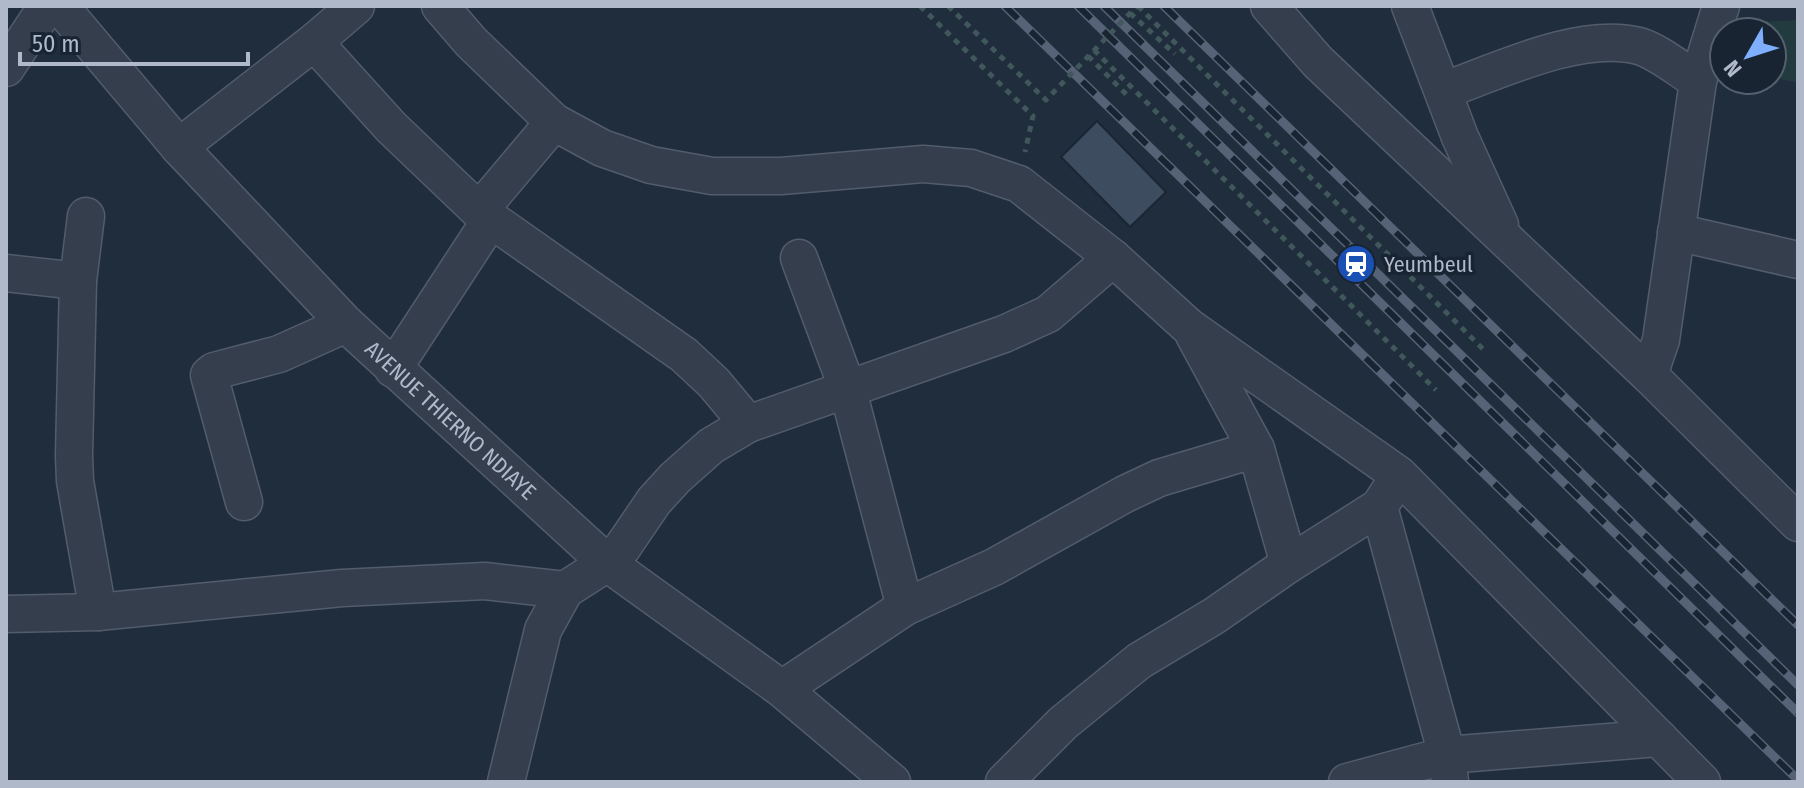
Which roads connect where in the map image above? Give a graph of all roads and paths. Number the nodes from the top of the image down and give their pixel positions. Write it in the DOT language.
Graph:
graph roads {
  1 [pos="47,6"];
  2 [pos="60,6"];
  3 [pos="356,6"];
  4 [pos="440,6"];
  5 [pos="920,6"];
  6 [pos="948,6"];
  7 [pos="1138,6"];
  8 [pos="1269,6"];
  9 [pos="1410,6"];
  10 [pos="1721,6"];
  11 [pos="1130,13"];
  12 [pos="314,42"];
  13 [pos="1094,50"];
  14 [pos="1175,54"];
  15 [pos="1088,56"];
  16 [pos="6,68"];
  17 [pos="1698,81"];
  18 [pos="1443,91"];
  19 [pos="1129,97"];
  20 [pos="1033,116"];
  21 [pos="554,122"];
  22 [pos="179,147"];
  23 [pos="485,215"];
  24 [pos="86,216"];
  25 [pos="1676,232"];
  26 [pos="1509,245"];
  27 [pos="799,258"];
  28 [pos="1113,258"];
  29 [pos="1798,260"];
  30 [pos="6,273"];
  31 [pos="78,281"];
  32 [pos="346,324"];
  33 [pos="1189,327"];
  34 [pos="1484,350"];
  35 [pos="393,369"];
  36 [pos="1649,375"];
  37 [pos="847,387"];
  38 [pos="1436,390"];
  39 [pos="748,424"];
  40 [pos="1256,449"];
  41 [pos="1399,475"];
  42 [pos="244,502"];
  43 [pos="1792,506"];
  44 [pos="1379,507"];
  45 [pos="607,563"];
  46 [pos="1289,564"];
  47 [pos="565,590"];
  48 [pos="905,607"];
  49 [pos="98,612"];
  50 [pos="6,614"];
  51 [pos="782,689"];
  52 [pos="1659,738"];
  53 [pos="1448,768"];
  54 [pos="506,782"];
  55 [pos="892,782"];
  56 [pos="1004,782"];
  57 [pos="1347,782"];
  58 [pos="1702,782"];
  1 -- 16 [label="street"];
  2 -- 22 [label="street, AVENUE THIERNO NDIAYE"];
  3 -- 12 [label="street"];
  4 -- 21 [label="street"];
  5 -- 20 [label="path"];
  6 -- 15 [label="path, bridge"];
  7 -- 11 [label="path, bridge"];
  7 -- 34 [label="path"];
  8 -- 26 [label="street"];
  9 -- 18 [label="street"];
  10 -- 17 [label="street"];
  11 -- 13 [label="path, bridge"];
  11 -- 14 [label="path"];
  12 -- 22 [label="street"];
  12 -- 23 [label="street"];
  13 -- 15 [label="path, bridge"];
  13 -- 38 [label="path"];
  15 -- 19 [label="path"];
  17 -- 18 [label="street"];
  17 -- 25 [label="street"];
  18 -- 26 [label="street"];
  21 -- 23 [label="street"];
  21 -- 28 [label="street"];
  22 -- 32 [label="street, AVENUE THIERNO NDIAYE"];
  23 -- 35 [label="street"];
  23 -- 39 [label="street"];
  24 -- 31 [label="street"];
  25 -- 29 [label="street"];
  25 -- 36 [label="street"];
  26 -- 36 [label="street"];
  27 -- 37 [label="street"];
  28 -- 33 [label="street"];
  28 -- 37 [label="street"];
  30 -- 31 [label="street"];
  31 -- 49 [label="street"];
  32 -- 35 [label="street, AVENUE THIERNO NDIAYE"];
  32 -- 42 [label="street"];
  33 -- 40 [label="street"];
  33 -- 41 [label="street"];
  35 -- 45 [label="street, AVENUE THIERNO NDIAYE"];
  36 -- 43 [label="street"];
  37 -- 39 [label="street"];
  37 -- 48 [label="street"];
  39 -- 45 [label="street"];
  40 -- 46 [label="street"];
  40 -- 48 [label="street"];
  41 -- 44 [label="street"];
  41 -- 52 [label="street"];
  44 -- 46 [label="street"];
  44 -- 53 [label="street"];
  45 -- 47 [label="street"];
  45 -- 51 [label="street, AVENUE THIERNO NDIAYE"];
  46 -- 56 [label="street"];
  47 -- 49 [label="street"];
  47 -- 54 [label="street"];
  48 -- 51 [label="street"];
  49 -- 50 [label="street"];
  51 -- 55 [label="street, AVENUE THIERNO NDIAYE"];
  52 -- 53 [label="street"];
  52 -- 58 [label="street"];
  53 -- 57 [label="street"];
}
